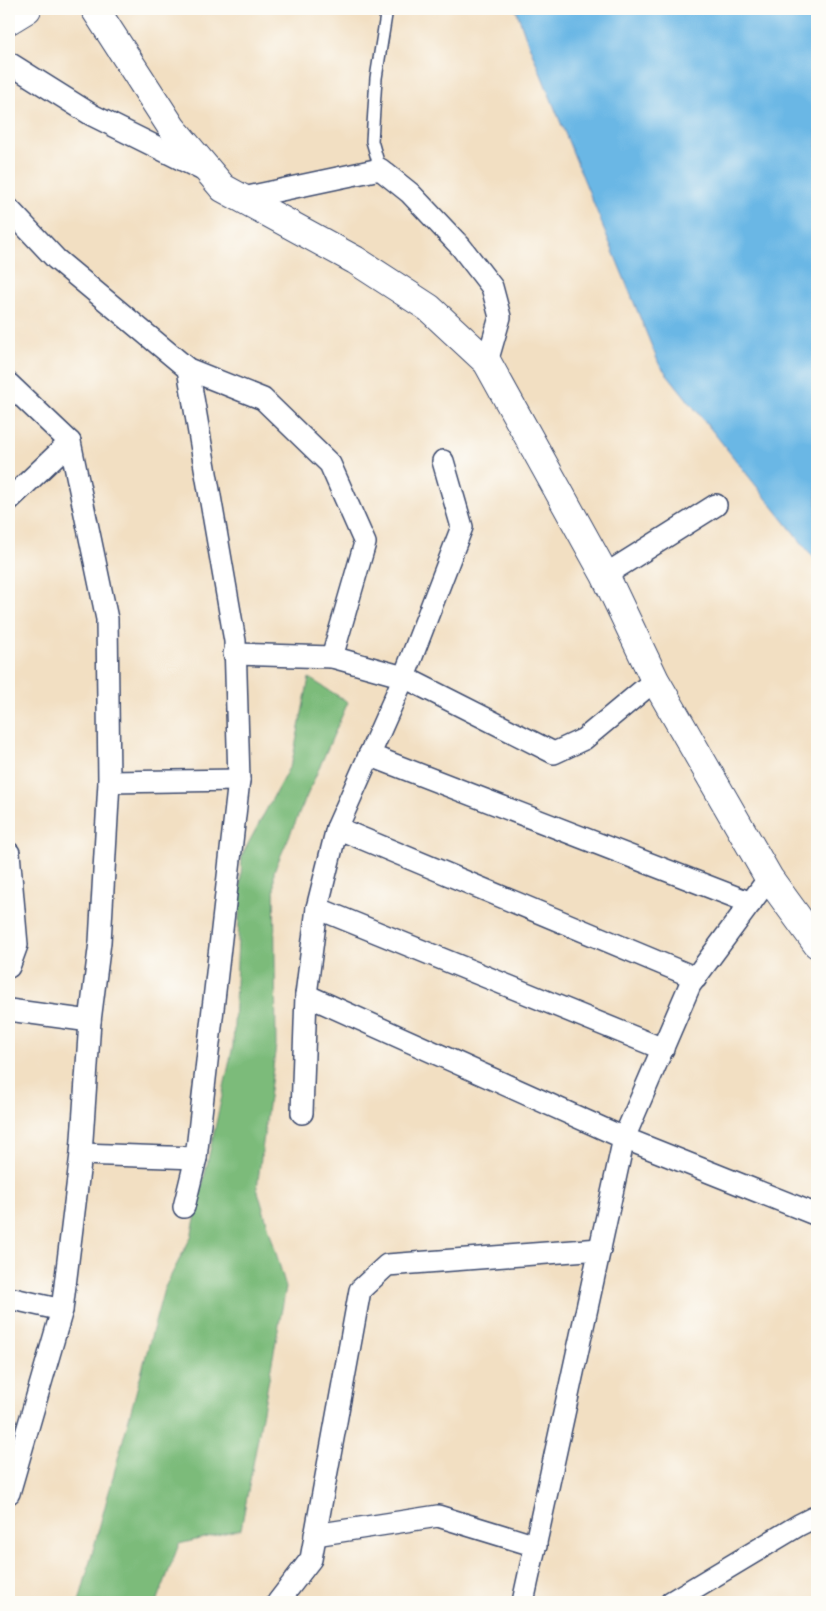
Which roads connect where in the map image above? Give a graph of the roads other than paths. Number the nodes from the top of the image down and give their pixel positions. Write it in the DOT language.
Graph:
graph roads {
  1 [pos="26,9"];
  2 [pos="95,9"];
  3 [pos="388,9"];
  4 [pos="9,20"];
  5 [pos="9,63"];
  6 [pos="380,169"];
  7 [pos="212,174"];
  8 [pos="243,198"];
  9 [pos="9,210"];
  10 [pos="487,362"];
  11 [pos="188,370"];
  12 [pos="9,384"];
  13 [pos="70,442"];
  14 [pos="443,461"];
  15 [pos="9,500"];
  16 [pos="716,505"];
  17 [pos="605,575"];
  18 [pos="234,654"];
  19 [pos="332,657"];
  20 [pos="404,677"];
  21 [pos="655,680"];
  22 [pos="369,756"];
  23 [pos="239,780"];
  24 [pos="109,782"];
  25 [pos="337,828"];
  26 [pos="9,853"];
  27 [pos="769,878"];
  28 [pos="751,903"];
  29 [pos="318,908"];
  30 [pos="817,944"];
  31 [pos="9,967"];
  32 [pos="696,978"];
  33 [pos="306,995"];
  34 [pos="9,1010"];
  35 [pos="90,1021"];
  36 [pos="663,1048"];
  37 [pos="302,1113"];
  38 [pos="624,1138"];
  39 [pos="81,1154"];
  40 [pos="196,1158"];
  41 [pos="184,1207"];
  42 [pos="817,1214"];
  43 [pos="600,1249"];
  44 [pos="9,1298"];
  45 [pos="62,1310"];
  46 [pos="9,1493"];
  47 [pos="817,1516"];
  48 [pos="315,1535"];
  49 [pos="536,1546"];
  50 [pos="278,1602"];
  51 [pos="523,1602"];
  52 [pos="671,1602"];
  1 -- 4 [label="street"];
  2 -- 7 [label="street"];
  3 -- 6 [label="lane"];
  5 -- 7 [label="street"];
  6 -- 8 [label="street"];
  6 -- 10 [label="street"];
  7 -- 8 [label="street"];
  8 -- 10 [label="street"];
  9 -- 11 [label="street"];
  10 -- 17 [label="street"];
  11 -- 18 [label="street"];
  11 -- 19 [label="street"];
  12 -- 13 [label="street"];
  13 -- 15 [label="street"];
  13 -- 24 [label="street"];
  14 -- 20 [label="street"];
  16 -- 17 [label="street"];
  17 -- 21 [label="street"];
  18 -- 19 [label="street"];
  18 -- 23 [label="street"];
  19 -- 20 [label="street"];
  20 -- 21 [label="street"];
  20 -- 22 [label="street"];
  21 -- 27 [label="street"];
  22 -- 25 [label="street"];
  22 -- 28 [label="street"];
  23 -- 24 [label="street"];
  23 -- 40 [label="street"];
  24 -- 35 [label="street"];
  25 -- 29 [label="street"];
  25 -- 32 [label="street"];
  26 -- 31 [label="street"];
  27 -- 28 [label="street"];
  27 -- 30 [label="street"];
  28 -- 32 [label="street"];
  29 -- 33 [label="street"];
  29 -- 36 [label="street"];
  32 -- 36 [label="street"];
  33 -- 37 [label="street"];
  33 -- 38 [label="street"];
  34 -- 35 [label="street"];
  35 -- 39 [label="street"];
  36 -- 38 [label="street"];
  38 -- 42 [label="street"];
  38 -- 43 [label="street"];
  39 -- 40 [label="street"];
  39 -- 45 [label="street"];
  40 -- 41 [label="street"];
  43 -- 48 [label="street"];
  43 -- 49 [label="street"];
  44 -- 45 [label="street"];
  45 -- 46 [label="street"];
  47 -- 52 [label="street"];
  48 -- 49 [label="street"];
  48 -- 50 [label="street"];
  49 -- 51 [label="street"];
}
